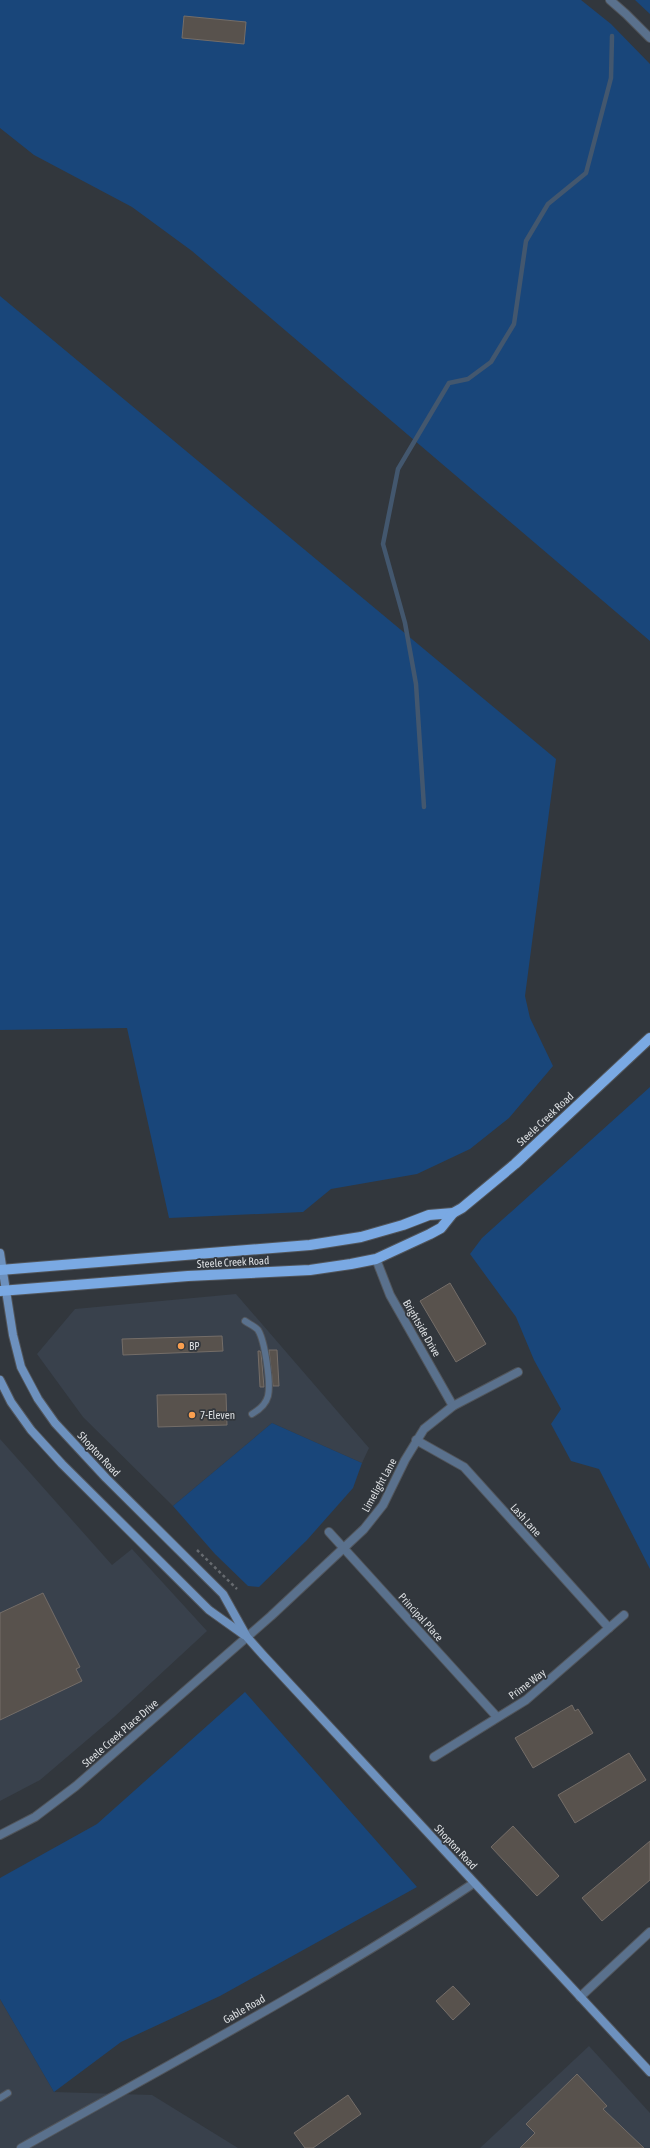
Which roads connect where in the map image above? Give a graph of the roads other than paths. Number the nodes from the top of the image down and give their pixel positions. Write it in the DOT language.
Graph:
graph roads {
  1 [pos="610,0"];
  2 [pos="650,38"];
  3 [pos="650,1038"];
  4 [pos="453,1213"];
  5 [pos="0,1253"];
  6 [pos="376,1259"];
  7 [pos="2,1270"];
  8 [pos="3,1291"];
  9 [pos="246,1321"];
  10 [pos="518,1372"];
  11 [pos="0,1380"];
  12 [pos="453,1406"];
  13 [pos="252,1414"];
  14 [pos="416,1440"];
  15 [pos="329,1532"];
  16 [pos="344,1548"];
  17 [pos="624,1615"];
  18 [pos="609,1628"];
  19 [pos="247,1637"];
  20 [pos="497,1718"];
  21 [pos="434,1757"];
  22 [pos="0,1835"];
  23 [pos="474,1882"];
  24 [pos="650,1932"];
  25 [pos="580,1996"];
  26 [pos="650,2072"];
  27 [pos="8,2093"];
  28 [pos="0,2098"];
  29 [pos="21,2148"];
  1 -- 2 [label="street"];
  3 -- 4 [label="main road, Steele Creek Road"];
  4 -- 6 [label="main road, Steele Creek Road"];
  4 -- 7 [label="main road, Steele Creek Road"];
  5 -- 7 [label="street, Shopton Road"];
  6 -- 8 [label="main road, Steele Creek Road"];
  6 -- 12 [label="street, Brightside Drive"];
  7 -- 8 [label="street, Shopton Road"];
  8 -- 19 [label="street, Shopton Road"];
  9 -- 13 [label="lane"];
  10 -- 12 [label="street, Limelight Lane"];
  11 -- 19 [label="street, Shopton Road"];
  12 -- 14 [label="street, Limelight Lane"];
  14 -- 16 [label="street, Limelight Lane"];
  14 -- 18 [label="street, Lash Lane"];
  15 -- 16 [label="street, Principal Place"];
  16 -- 19 [label="street, Limelight Lane"];
  16 -- 20 [label="street, Principal Place"];
  17 -- 18 [label="street, Prime Way"];
  18 -- 20 [label="street, Prime Way"];
  19 -- 22 [label="street, Steele Creek Place Drive"];
  19 -- 23 [label="street, Shopton Road"];
  20 -- 21 [label="street, Prime Way"];
  23 -- 25 [label="street, Shopton Road"];
  23 -- 29 [label="street, Gable Road"];
  24 -- 25 [label="street"];
  25 -- 26 [label="street, Shopton Road"];
  27 -- 28 [label="lane"];
}
